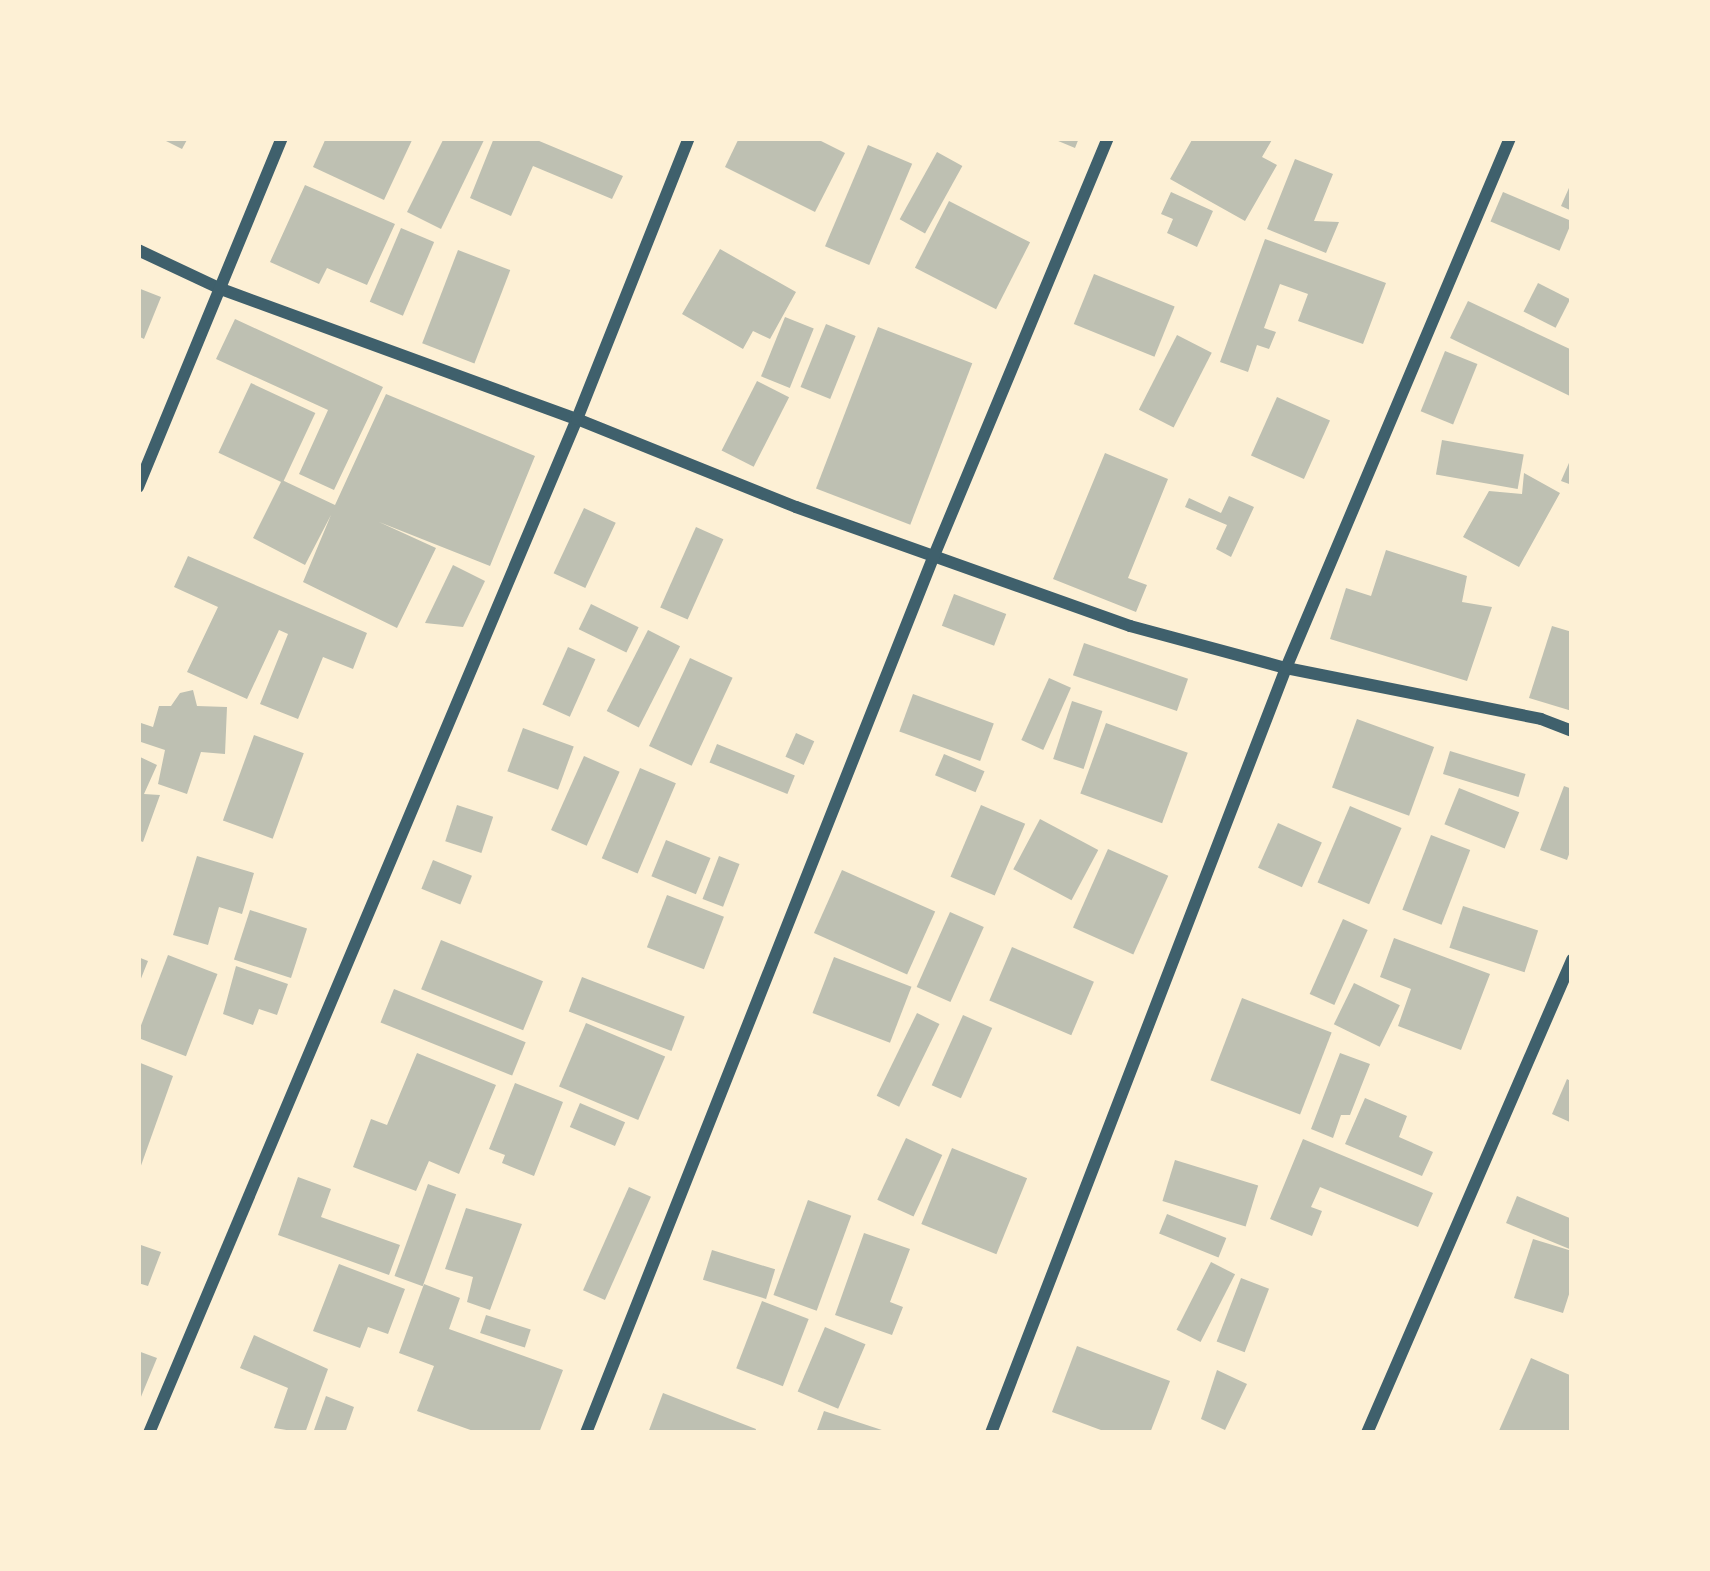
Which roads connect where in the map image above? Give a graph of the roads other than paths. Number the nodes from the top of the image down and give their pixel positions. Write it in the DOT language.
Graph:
graph roads {
  1 [pos="282,138"];
  2 [pos="689,138"];
  3 [pos="1108,138"];
  4 [pos="1510,138"];
  5 [pos="138,250"];
  6 [pos="221,290"];
  7 [pos="577,419"];
  8 [pos="138,488"];
  9 [pos="933,557"];
  10 [pos="1286,668"];
  11 [pos="1572,731"];
  12 [pos="1572,960"];
  13 [pos="149,1433"];
  14 [pos="586,1433"];
  15 [pos="991,1433"];
  16 [pos="1367,1433"];
  1 -- 6 [label="street"];
  2 -- 7 [label="street"];
  3 -- 9 [label="street"];
  4 -- 10 [label="street"];
  5 -- 6 [label="street"];
  6 -- 7 [label="street"];
  6 -- 8 [label="street"];
  7 -- 9 [label="street"];
  7 -- 13 [label="street"];
  9 -- 10 [label="street"];
  9 -- 14 [label="street"];
  10 -- 11 [label="street"];
  10 -- 15 [label="street"];
  12 -- 16 [label="street"];
}
